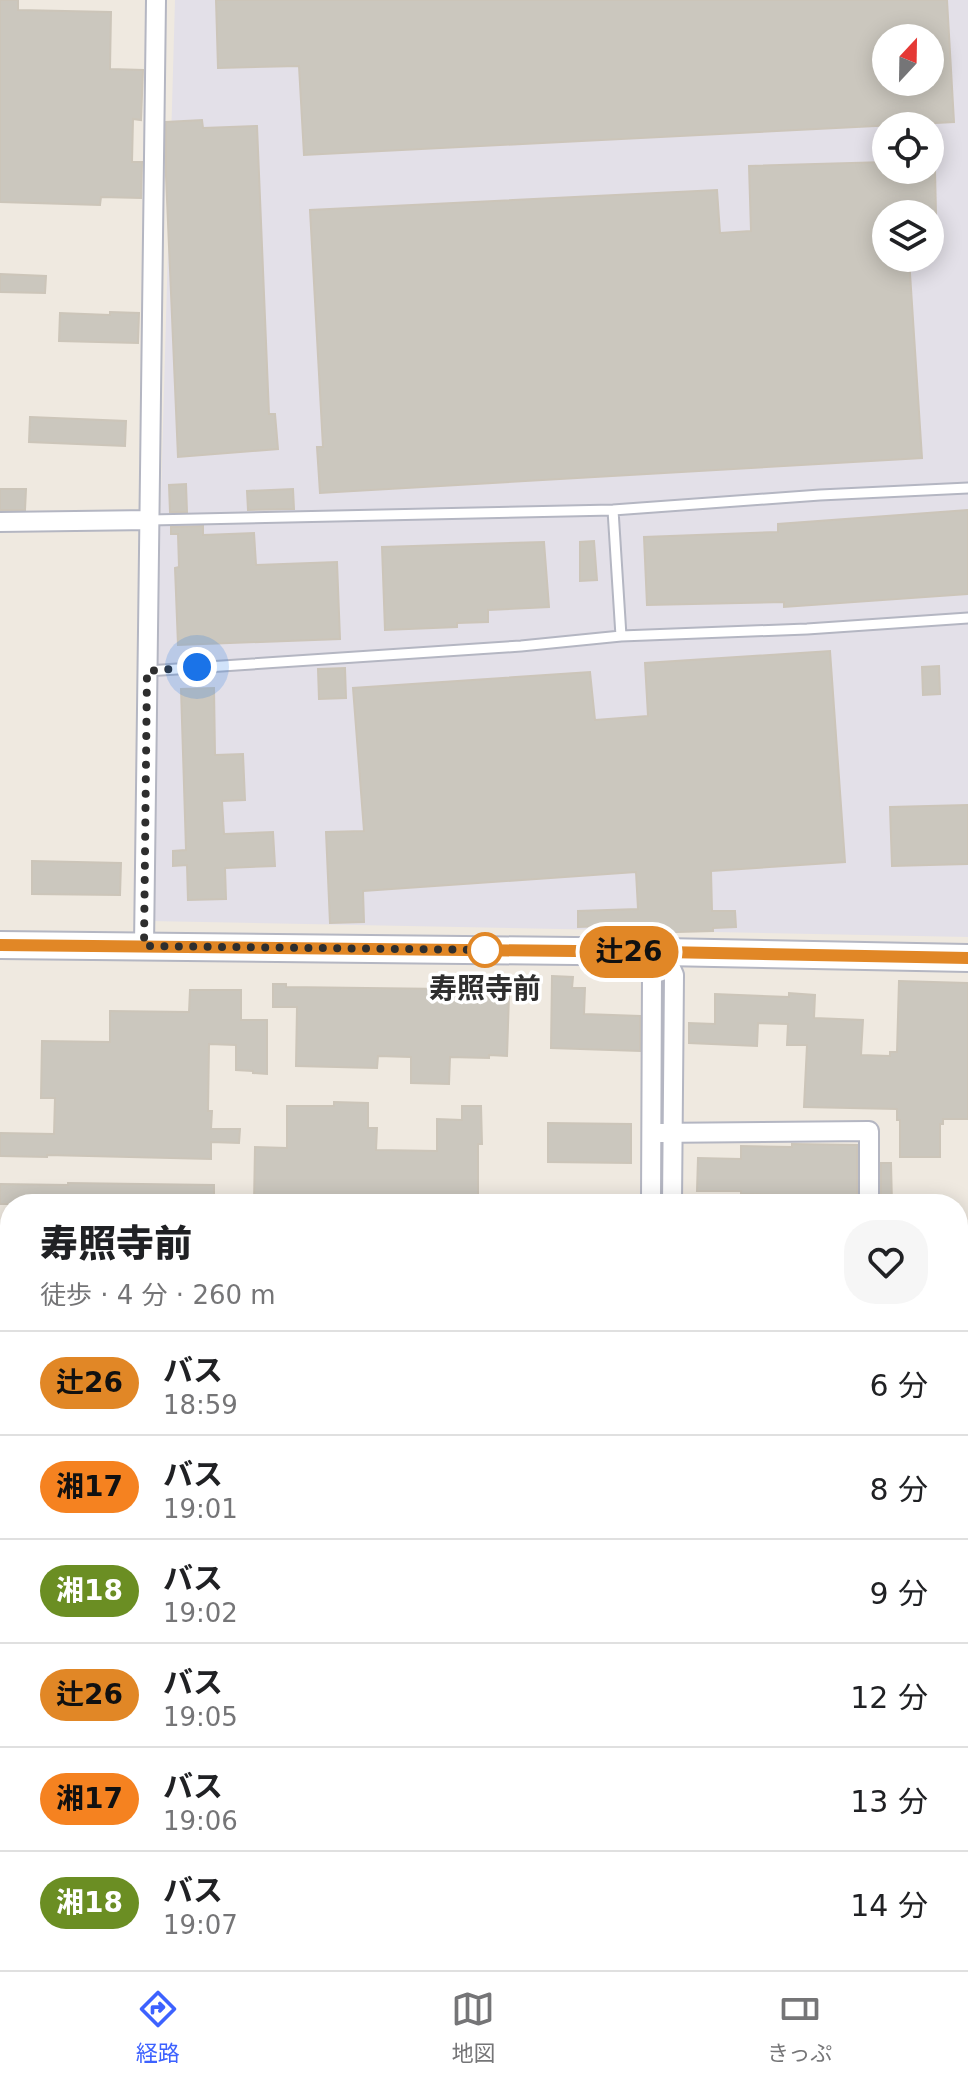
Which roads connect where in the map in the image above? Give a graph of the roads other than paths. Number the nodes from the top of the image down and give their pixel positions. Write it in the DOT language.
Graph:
graph roads {
  1 [pos="156,0"];
  2 [pos="968,488"];
  3 [pos="613,510"];
  4 [pos="150,520"];
  5 [pos="0,522"];
  6 [pos="968,618"];
  7 [pos="621,636"];
  8 [pos="147,671"];
  9 [pos="0,945"];
  10 [pos="144,946"];
  11 [pos="664,952"];
  12 [pos="968,958"];
  13 [pos="652,1133"];
  14 [pos="672,1133"];
  15 [pos="651,1194"];
  16 [pos="672,1194"];
  17 [pos="869,1194"];
  1 -- 4 [label="street"];
  2 -- 3 [label="lane"];
  3 -- 4 [label="lane"];
  3 -- 7 [label="lane"];
  4 -- 5 [label="street"];
  4 -- 8 [label="street"];
  6 -- 7 [label="lane"];
  7 -- 8 [label="lane"];
  8 -- 10 [label="street"];
  9 -- 10 [label="street"];
  10 -- 11 [label="street"];
  11 -- 12 [label="street"];
  11 -- 13 [label="street"];
  11 -- 14 [label="street"];
  13 -- 14 [label="street"];
  13 -- 15 [label="street"];
  14 -- 16 [label="street"];
  14 -- 17 [label="street"];
}
